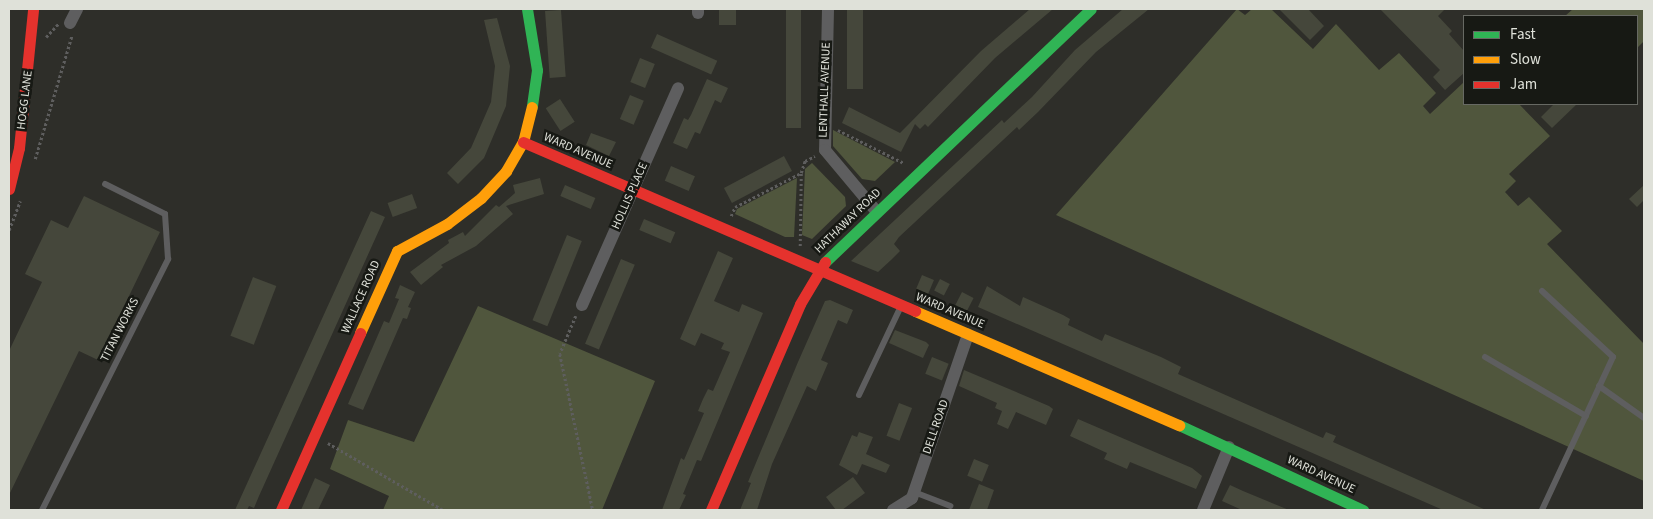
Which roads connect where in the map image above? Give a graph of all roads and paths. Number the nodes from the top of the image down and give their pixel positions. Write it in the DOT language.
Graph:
graph roads {
  1 [pos="33,9"];
  2 [pos="77,9"];
  3 [pos="527,9"];
  4 [pos="828,9"];
  5 [pos="1089,9"];
  6 [pos="70,23"];
  7 [pos="678,88"];
  8 [pos="823,122"];
  9 [pos="523,142"];
  10 [pos="825,150"];
  11 [pos="32,168"];
  12 [pos="920,171"];
  13 [pos="801,173"];
  14 [pos="105,184"];
  15 [pos="9,189"];
  16 [pos="633,190"];
  17 [pos="876,212"];
  18 [pos="726,229"];
  19 [pos="800,262"];
  20 [pos="819,270"];
  21 [pos="1542,292"];
  22 [pos="582,305"];
  23 [pos="902,305"];
  24 [pos="968,334"];
  25 [pos="1485,357"];
  26 [pos="1599,386"];
  27 [pos="859,395"];
  28 [pos="1586,416"];
  29 [pos="1644,418"];
  30 [pos="314,436"];
  31 [pos="1228,447"];
  32 [pos="914,492"];
  33 [pos="950,506"];
  34 [pos="42,510"];
  35 [pos="281,510"];
  36 [pos="443,510"];
  37 [pos="593,510"];
  38 [pos="711,510"];
  39 [pos="893,510"];
  40 [pos="1203,510"];
  41 [pos="1364,510"];
  42 [pos="1542,510"];
  1 -- 15 [label="street, HOGG LANE"];
  2 -- 6 [label="street"];
  3 -- 9 [label="street, WALLACE ROAD"];
  4 -- 8 [label="street, LENTHALL AVENUE"];
  5 -- 12 [label="street, HATHAWAY ROAD"];
  6 -- 11 [label="path"];
  7 -- 16 [label="street, HOLLIS PLACE"];
  8 -- 10 [label="street, LENTHALL AVENUE"];
  8 -- 12 [label="path"];
  9 -- 16 [label="street, WARD AVENUE"];
  9 -- 30 [label="street, WALLACE ROAD"];
  10 -- 13 [label="path"];
  10 -- 17 [label="street, LENTHALL AVENUE"];
  12 -- 17 [label="street, HATHAWAY ROAD"];
  13 -- 18 [label="path"];
  13 -- 19 [label="path"];
  14 -- 34 [label="lane, TITAN WORKS"];
  16 -- 18 [label="street, WARD AVENUE"];
  16 -- 22 [label="street, HOLLIS PLACE"];
  17 -- 20 [label="street, HATHAWAY ROAD"];
  18 -- 19 [label="street, WARD AVENUE"];
  19 -- 20 [label="street, WARD AVENUE"];
  20 -- 23 [label="street, WARD AVENUE"];
  20 -- 38 [label="street, HATHAWAY ROAD"];
  21 -- 26 [label="lane"];
  22 -- 37 [label="path"];
  23 -- 24 [label="street, WARD AVENUE"];
  23 -- 27 [label="lane"];
  24 -- 31 [label="street, WARD AVENUE"];
  24 -- 32 [label="street, DELL ROAD"];
  25 -- 28 [label="lane"];
  26 -- 28 [label="lane"];
  26 -- 29 [label="lane"];
  28 -- 42 [label="lane"];
  30 -- 35 [label="street, WALLACE ROAD"];
  30 -- 36 [label="path"];
  31 -- 40 [label="street"];
  31 -- 41 [label="street, WARD AVENUE"];
  32 -- 33 [label="lane"];
  32 -- 39 [label="street, DELL ROAD"];
}
